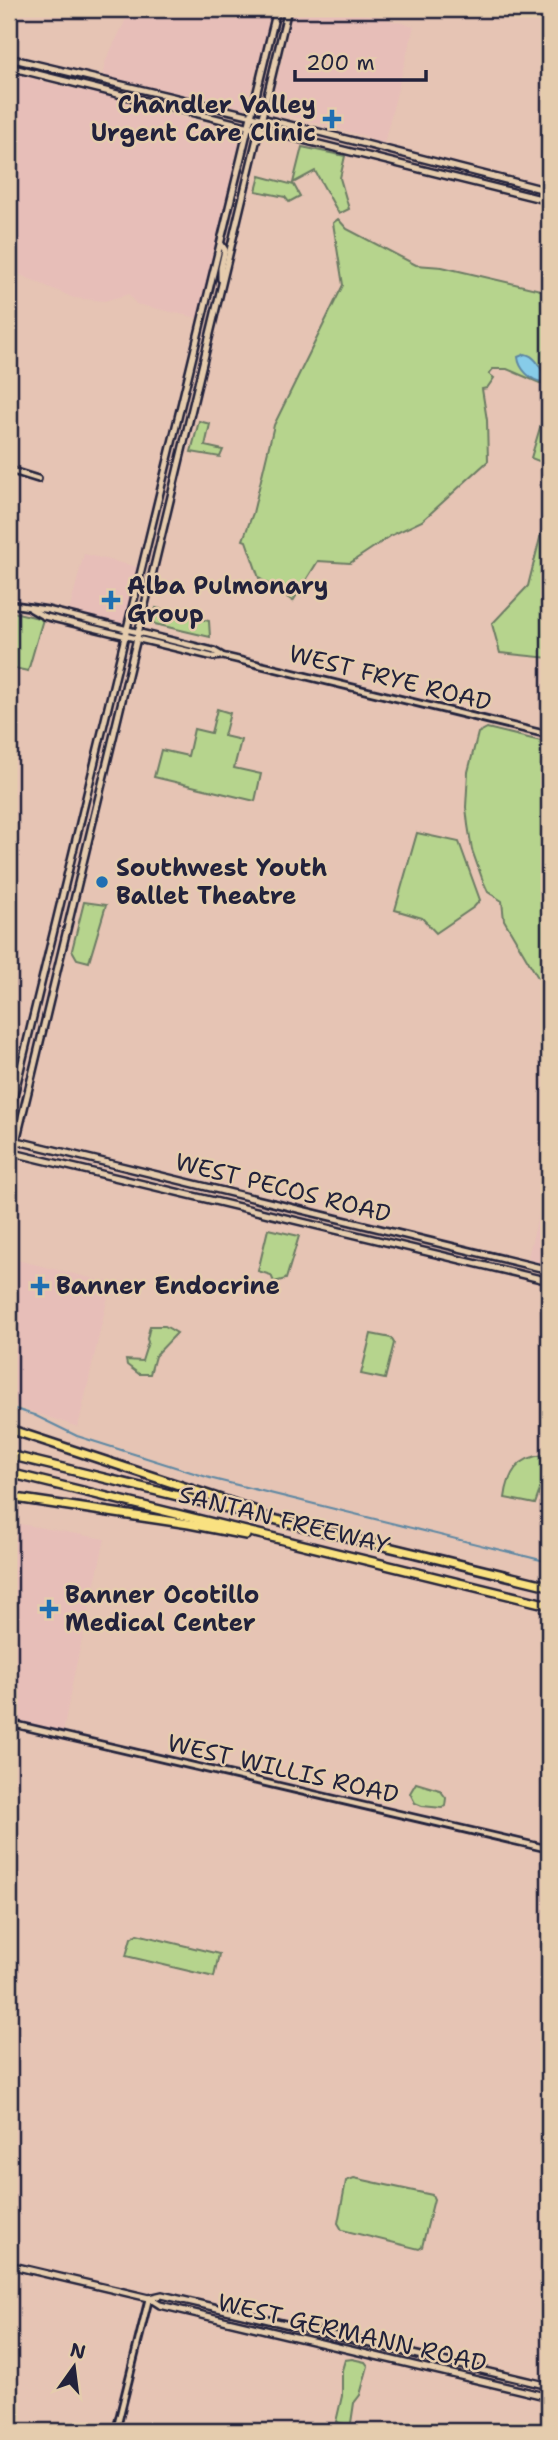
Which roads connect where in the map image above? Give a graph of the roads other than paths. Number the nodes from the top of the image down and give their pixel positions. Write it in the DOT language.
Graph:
graph roads {
  1 [pos="278,9"];
  2 [pos="288,9"];
  3 [pos="9,58"];
  4 [pos="9,67"];
  5 [pos="251,116"];
  6 [pos="262,118"];
  7 [pos="248,128"];
  8 [pos="259,130"];
  9 [pos="549,191"];
  10 [pos="549,201"];
  11 [pos="221,244"];
  12 [pos="222,286"];
  13 [pos="9,470"];
  14 [pos="38,479"];
  15 [pos="9,604"];
  16 [pos="126,632"];
  17 [pos="138,635"];
  18 [pos="549,735"];
  19 [pos="9,1116"];
  20 [pos="9,1139"];
  21 [pos="16,1140"];
  22 [pos="11,1152"];
  23 [pos="9,1171"];
  24 [pos="549,1270"];
  25 [pos="549,1281"];
  26 [pos="9,1429"];
  27 [pos="9,1455"];
  28 [pos="9,1473"];
  29 [pos="9,1497"];
  30 [pos="338,1535"];
  31 [pos="302,1544"];
  32 [pos="549,1587"];
  33 [pos="549,1605"];
  34 [pos="9,1723"];
  35 [pos="549,1849"];
  36 [pos="9,2265"];
  37 [pos="149,2298"];
  38 [pos="549,2386"];
  39 [pos="549,2397"];
  40 [pos="116,2431"];
  1 -- 5 [label="main road"];
  2 -- 6 [label="main road"];
  3 -- 5 [label="main road"];
  4 -- 7 [label="main road"];
  5 -- 6 [label="main road"];
  5 -- 7 [label="main road"];
  6 -- 8 [label="main road"];
  6 -- 9 [label="main road"];
  7 -- 8 [label="main road"];
  7 -- 11 [label="main road"];
  8 -- 10 [label="main road"];
  8 -- 12 [label="main road"];
  11 -- 12 [label="main road"];
  11 -- 16 [label="main road"];
  12 -- 17 [label="main road"];
  13 -- 14 [label="street"];
  15 -- 16 [label="street, WEST FRYE ROAD"];
  16 -- 17 [label="street, WEST FRYE ROAD"];
  16 -- 19 [label="main road"];
  17 -- 18 [label="street, WEST FRYE ROAD"];
  17 -- 21 [label="main road"];
  20 -- 21 [label="main road, WEST PECOS ROAD"];
  21 -- 22 [label="main road"];
  21 -- 24 [label="main road, WEST PECOS ROAD"];
  22 -- 23 [label="main road"];
  22 -- 25 [label="main road, WEST PECOS ROAD"];
  26 -- 30 [label="highway"];
  27 -- 30 [label="highway, SANTAN FREEWAY"];
  28 -- 31 [label="highway, SANTAN FREEWAY"];
  29 -- 31 [label="highway"];
  30 -- 32 [label="highway, SANTAN FREEWAY"];
  31 -- 33 [label="highway, SANTAN FREEWAY"];
  34 -- 35 [label="street, WEST WILLIS ROAD"];
  36 -- 37 [label="main road, WEST GERMANN ROAD"];
  37 -- 38 [label="main road, WEST GERMANN ROAD"];
  37 -- 39 [label="main road, WEST GERMANN ROAD"];
  37 -- 40 [label="street"];
}
